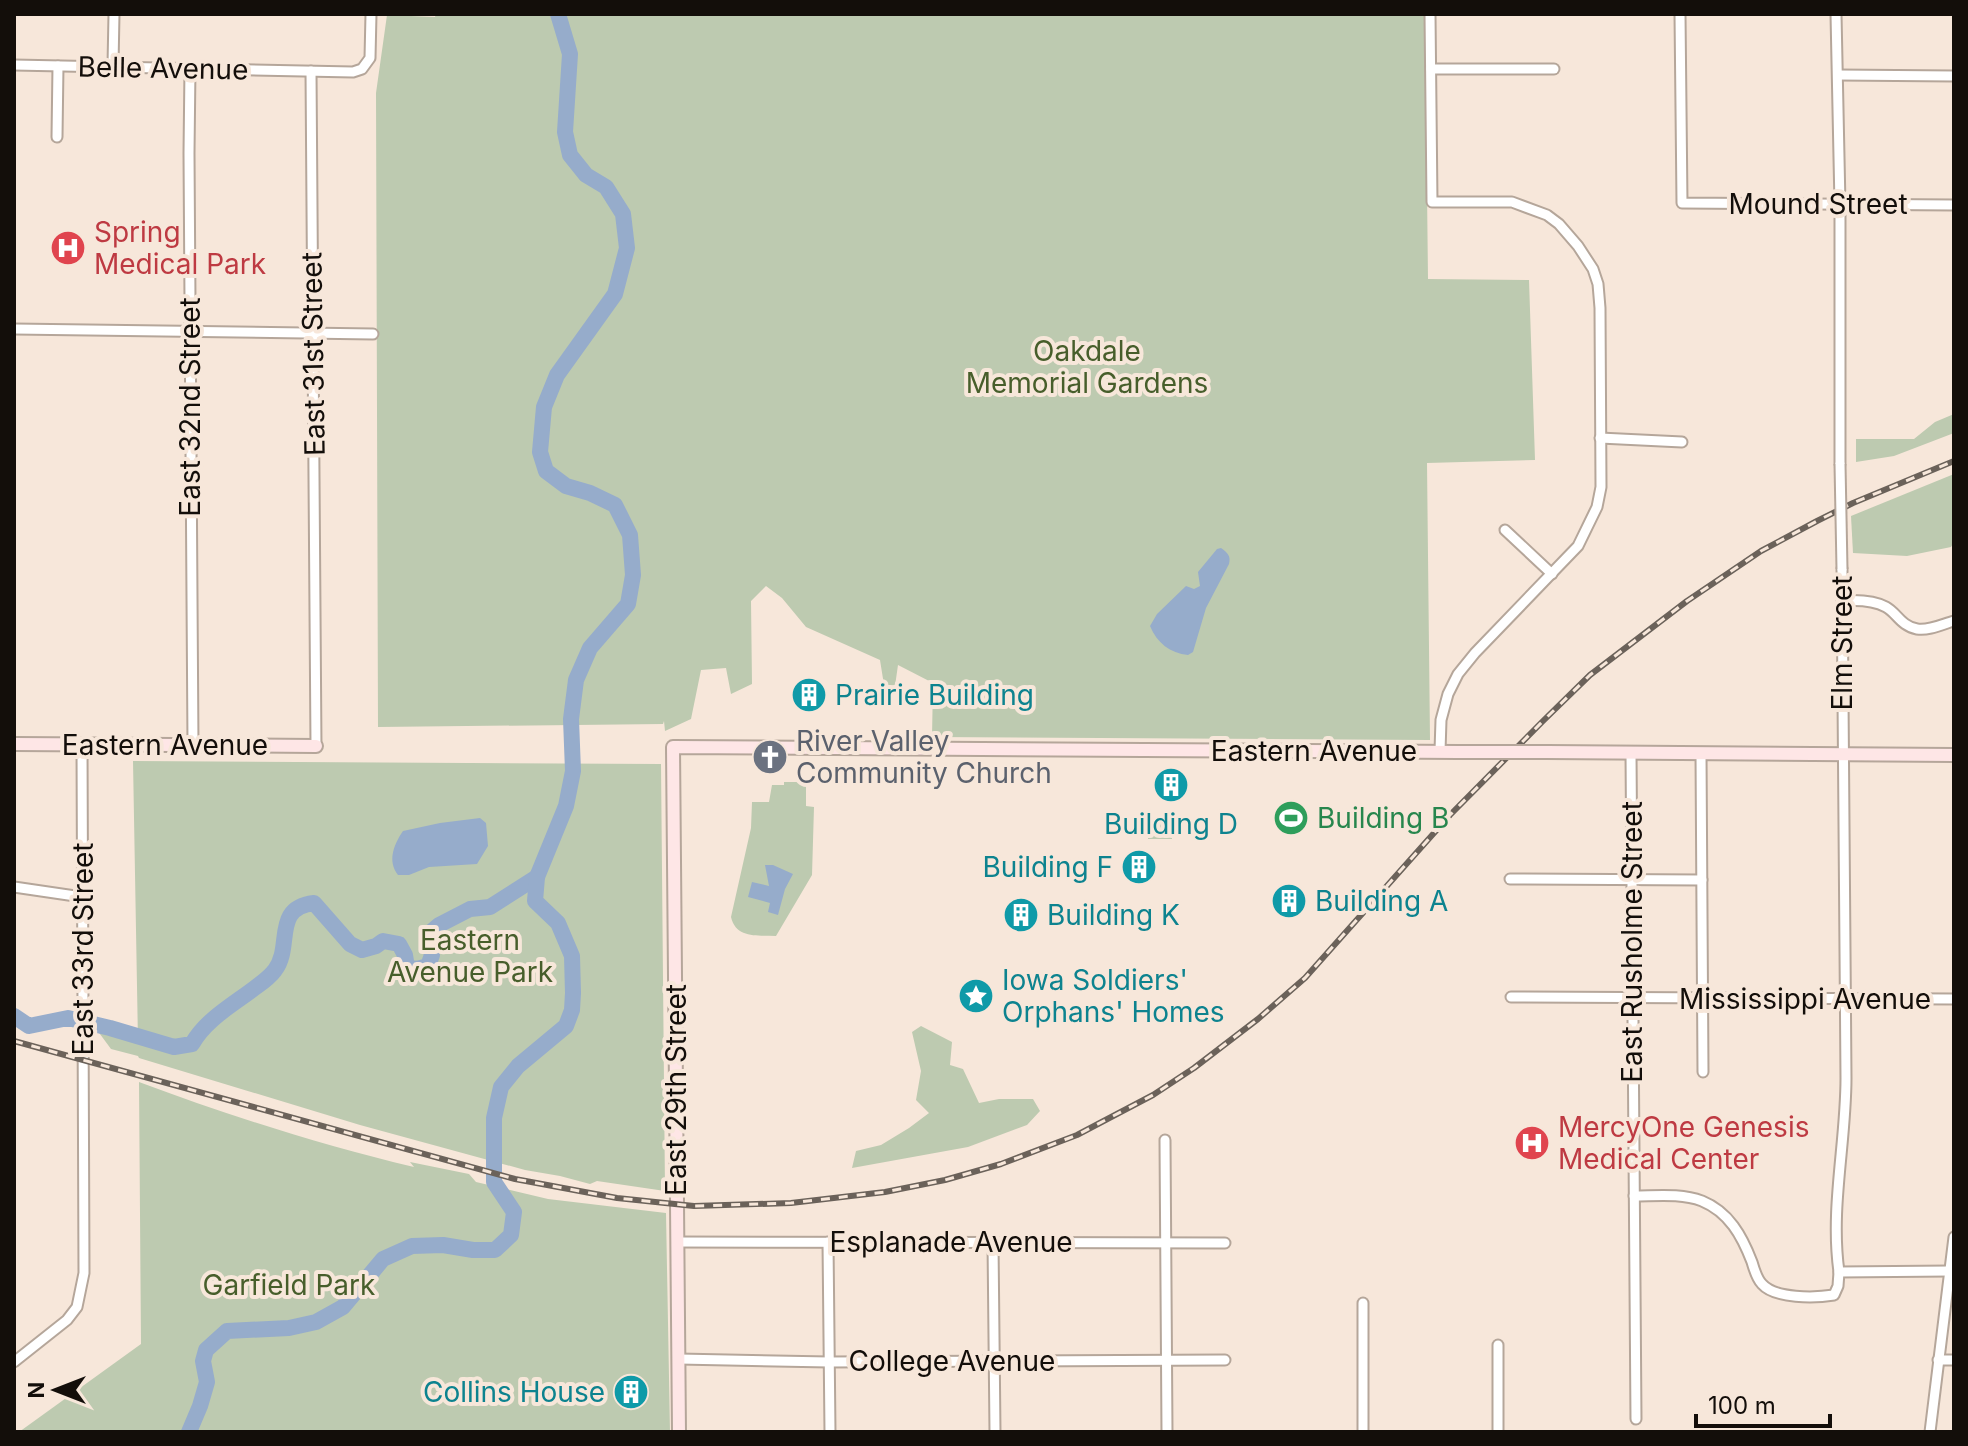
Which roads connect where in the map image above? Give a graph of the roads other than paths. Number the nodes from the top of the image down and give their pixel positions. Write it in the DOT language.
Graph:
graph roads {
  1 [pos="114,14"];
  2 [pos="371,14"];
  3 [pos="1430,14"];
  4 [pos="1680,14"];
  5 [pos="1836,14"];
  6 [pos="14,65"];
  7 [pos="113,65"];
  8 [pos="58,66"];
  9 [pos="190,68"];
  10 [pos="1431,69"];
  11 [pos="1554,69"];
  12 [pos="311,71"];
  13 [pos="1838,75"];
  14 [pos="1954,76"];
  15 [pos="57,137"];
  16 [pos="1840,205"];
  17 [pos="1954,205"];
  18 [pos="14,329"];
  19 [pos="190,331"];
  20 [pos="312,333"];
  21 [pos="373,334"];
  22 [pos="1600,438"];
  23 [pos="1682,442"];
  24 [pos="1505,530"];
  25 [pos="1552,574"];
  26 [pos="1842,601"];
  27 [pos="1954,621"];
  28 [pos="14,744"];
  29 [pos="82,745"];
  30 [pos="193,745"];
  31 [pos="316,746"];
  32 [pos="673,747"];
  33 [pos="1440,751"];
  34 [pos="1631,753"];
  35 [pos="1701,753"];
  36 [pos="1844,754"];
  37 [pos="1954,755"];
  38 [pos="1510,879"];
  39 [pos="1632,880"];
  40 [pos="1702,880"];
  41 [pos="14,887"];
  42 [pos="82,897"];
  43 [pos="1511,997"];
  44 [pos="1633,998"];
  45 [pos="1703,999"];
  46 [pos="1846,999"];
  47 [pos="1954,999"];
  48 [pos="1703,1072"];
  49 [pos="1165,1140"];
  50 [pos="1634,1196"];
  51 [pos="1954,1237"];
  52 [pos="678,1242"];
  53 [pos="828,1242"];
  54 [pos="993,1242"];
  55 [pos="1166,1243"];
  56 [pos="1225,1243"];
  57 [pos="1950,1271"];
  58 [pos="1839,1272"];
  59 [pos="1363,1303"];
  60 [pos="1498,1345"];
  61 [pos="679,1359"];
  62 [pos="1167,1360"];
  63 [pos="1225,1360"];
  64 [pos="1938,1360"];
  65 [pos="1954,1360"];
  66 [pos="994,1361"];
  67 [pos="14,1362"];
  68 [pos="829,1362"];
  69 [pos="1636,1425"];
  70 [pos="679,1432"];
  71 [pos="830,1432"];
  72 [pos="995,1432"];
  73 [pos="1167,1432"];
  74 [pos="1363,1432"];
  75 [pos="1498,1432"];
  76 [pos="1930,1432"];
  1 -- 7 [label="street"];
  2 -- 12 [label="street"];
  3 -- 10 [label="street"];
  4 -- 16 [label="street, Mound Street"];
  5 -- 13 [label="street, Elm Street"];
  6 -- 8 [label="street, Belle Avenue"];
  7 -- 8 [label="street, Belle Avenue"];
  7 -- 9 [label="street, Belle Avenue"];
  8 -- 15 [label="street"];
  9 -- 12 [label="street, Belle Avenue"];
  9 -- 19 [label="street, East 32nd Street"];
  10 -- 11 [label="street"];
  10 -- 22 [label="street"];
  12 -- 20 [label="street, East 31st Street"];
  13 -- 14 [label="street"];
  13 -- 16 [label="street, Elm Street"];
  16 -- 17 [label="street, Mound Street"];
  16 -- 26 [label="street, Elm Street, bridge"];
  18 -- 19 [label="street"];
  19 -- 20 [label="street"];
  19 -- 30 [label="street, East 32nd Street"];
  20 -- 21 [label="street"];
  20 -- 31 [label="street, East 31st Street"];
  22 -- 23 [label="street"];
  22 -- 25 [label="street"];
  24 -- 25 [label="street"];
  25 -- 33 [label="street"];
  26 -- 27 [label="street"];
  26 -- 36 [label="street, Elm Street"];
  28 -- 29 [label="street, Eastern Avenue"];
  29 -- 30 [label="street, Eastern Avenue"];
  29 -- 42 [label="street, East 33rd Street"];
  30 -- 31 [label="street, Eastern Avenue"];
  32 -- 33 [label="street, Eastern Avenue"];
  32 -- 52 [label="street, East 29th Street"];
  33 -- 34 [label="street, Eastern Avenue, bridge"];
  34 -- 35 [label="street, Eastern Avenue"];
  34 -- 39 [label="street, East Rusholme Street"];
  35 -- 36 [label="street, Eastern Avenue"];
  35 -- 40 [label="street"];
  36 -- 37 [label="street, Eastern Avenue"];
  36 -- 46 [label="street, Elm Street"];
  38 -- 39 [label="street"];
  39 -- 40 [label="street"];
  39 -- 44 [label="street, East Rusholme Street"];
  40 -- 45 [label="street"];
  41 -- 42 [label="street"];
  42 -- 67 [label="street, East 33rd Street"];
  43 -- 44 [label="street, Mississippi Avenue"];
  44 -- 45 [label="street, Mississippi Avenue"];
  44 -- 50 [label="street, East Rusholme Street"];
  45 -- 46 [label="street, Mississippi Avenue"];
  45 -- 48 [label="street"];
  46 -- 47 [label="street, Mississippi Avenue"];
  46 -- 58 [label="street, Elm Street"];
  49 -- 55 [label="street"];
  50 -- 58 [label="street"];
  50 -- 69 [label="street, East Rusholme Street"];
  51 -- 57 [label="street"];
  52 -- 53 [label="street, Esplanade Avenue"];
  52 -- 61 [label="street, East 29th Street"];
  53 -- 54 [label="street, Esplanade Avenue"];
  53 -- 68 [label="street"];
  54 -- 55 [label="street, Esplanade Avenue"];
  54 -- 66 [label="street"];
  55 -- 56 [label="street, Esplanade Avenue"];
  55 -- 62 [label="street"];
  57 -- 58 [label="street"];
  57 -- 64 [label="street"];
  59 -- 74 [label="street"];
  60 -- 75 [label="street"];
  61 -- 68 [label="street, College Avenue"];
  61 -- 70 [label="street, East 29th Street"];
  62 -- 63 [label="street, College Avenue"];
  62 -- 66 [label="street, College Avenue"];
  62 -- 73 [label="street"];
  64 -- 65 [label="street"];
  64 -- 76 [label="street"];
  66 -- 68 [label="street, College Avenue"];
  66 -- 72 [label="street"];
  68 -- 71 [label="street"];
}
